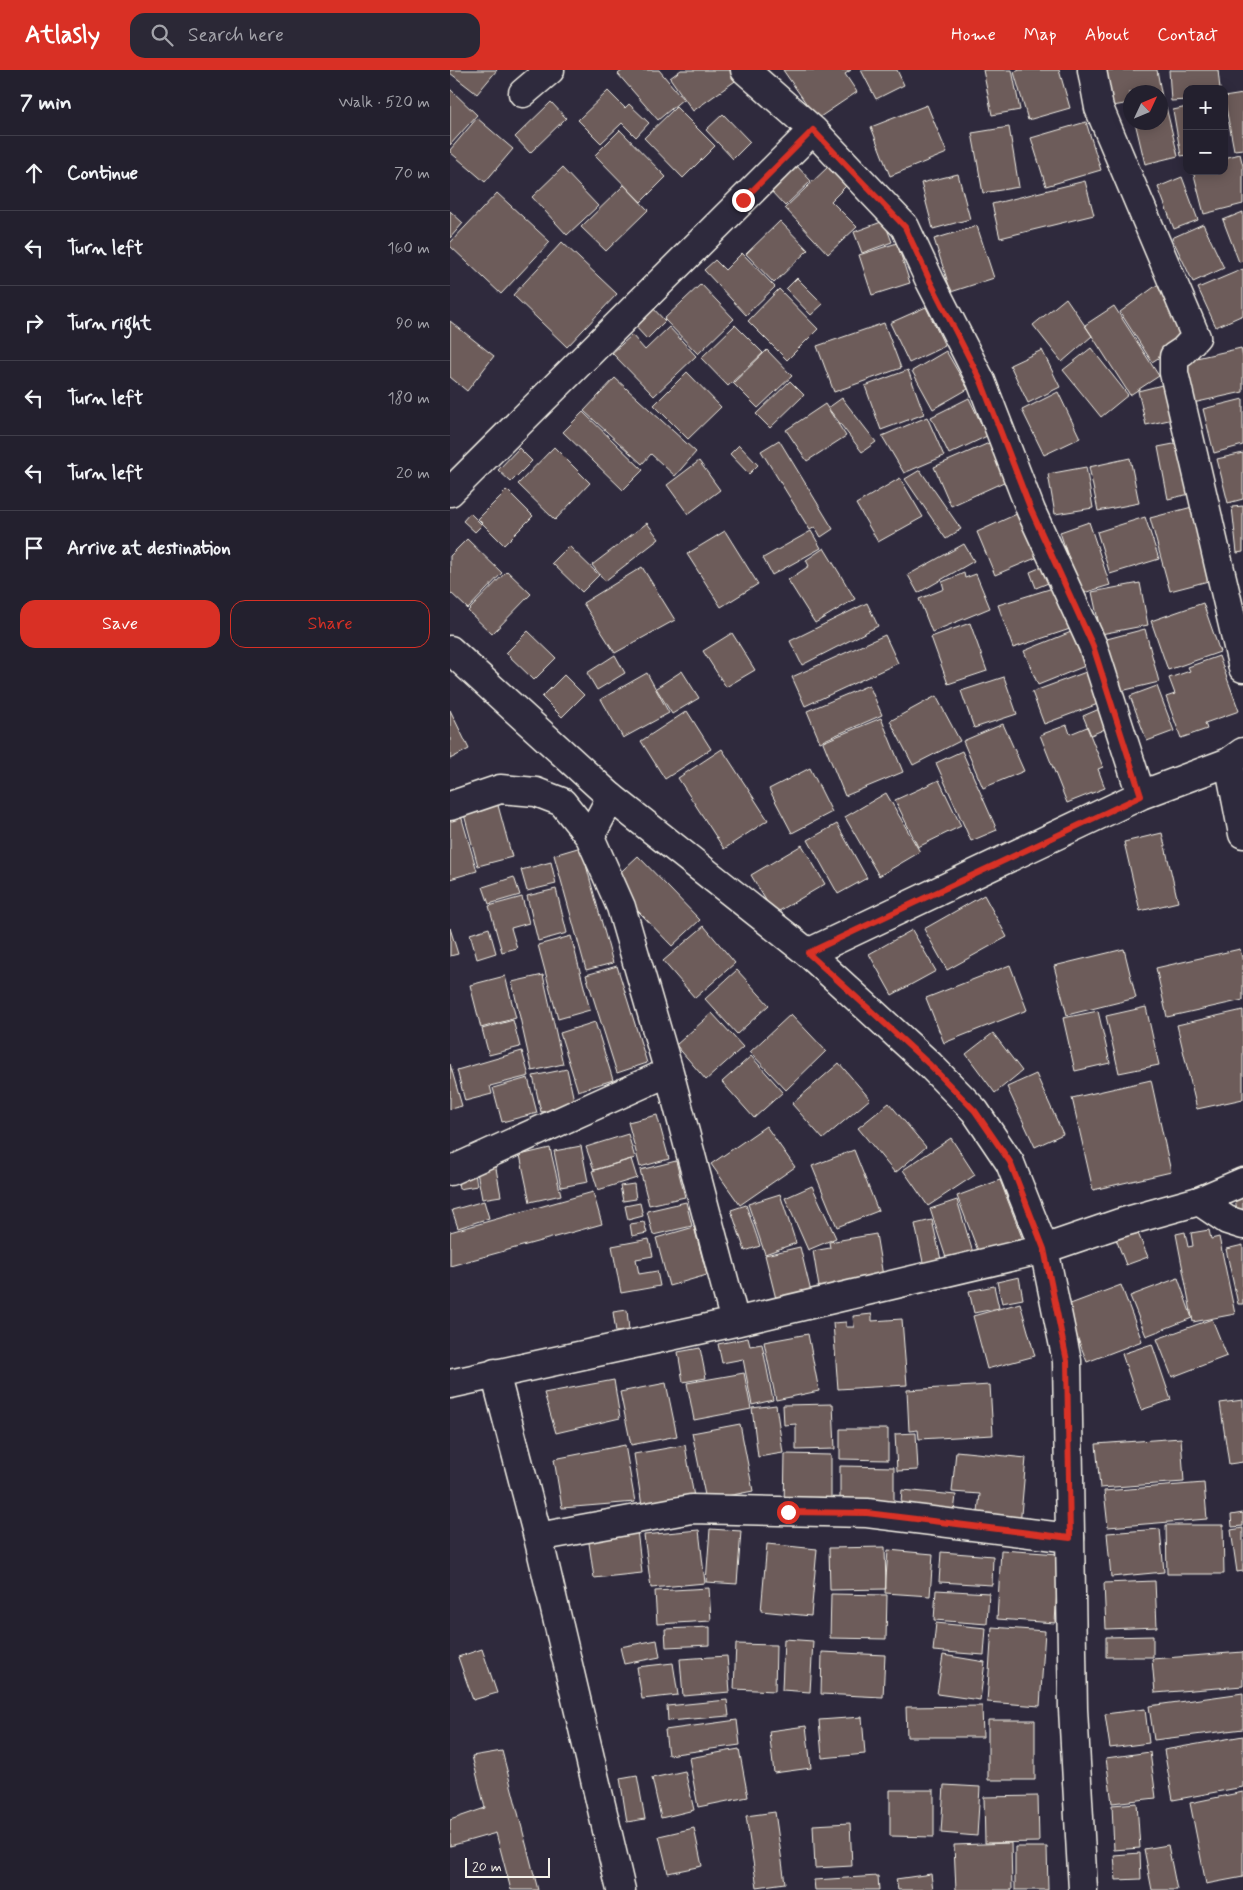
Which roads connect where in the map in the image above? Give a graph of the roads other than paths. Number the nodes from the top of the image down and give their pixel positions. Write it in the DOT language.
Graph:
graph roads {
  1 [pos="550,70"];
  2 [pos="745,70"];
  3 [pos="1092,70"];
  4 [pos="523,92"];
  5 [pos="813,130"];
  6 [pos="450,492"];
  7 [pos="450,650"];
  8 [pos="1243,668"];
  9 [pos="1236,757"];
  10 [pos="1141,796"];
  11 [pos="611,797"];
  12 [pos="450,806"];
  13 [pos="1243,834"];
  14 [pos="590,837"];
  15 [pos="808,953"];
  16 [pos="669,1072"];
  17 [pos="450,1171"];
  18 [pos="1243,1182"];
  19 [pos="1198,1201"];
  20 [pos="1243,1225"];
  21 [pos="1044,1249"];
  22 [pos="736,1322"];
  23 [pos="496,1373"];
  24 [pos="450,1384"];
  25 [pos="538,1537"];
  26 [pos="1070,1538"];
  27 [pos="620,1890"];
  28 [pos="1083,1890"];
  1 -- 4 [label="street"];
  2 -- 5 [label="street"];
  3 -- 8 [label="street"];
  5 -- 6 [label="street"];
  5 -- 10 [label="street"];
  7 -- 11 [label="street"];
  9 -- 10 [label="street"];
  9 -- 13 [label="street"];
  10 -- 15 [label="street"];
  11 -- 14 [label="street"];
  11 -- 15 [label="street"];
  12 -- 14 [label="street"];
  14 -- 16 [label="street"];
  15 -- 21 [label="street"];
  16 -- 17 [label="street"];
  16 -- 22 [label="street"];
  18 -- 19 [label="street"];
  19 -- 20 [label="street"];
  19 -- 21 [label="street"];
  21 -- 22 [label="street"];
  21 -- 26 [label="street"];
  22 -- 23 [label="street"];
  23 -- 24 [label="street"];
  23 -- 25 [label="street"];
  25 -- 26 [label="street"];
  25 -- 27 [label="street"];
  26 -- 28 [label="street"];
}
